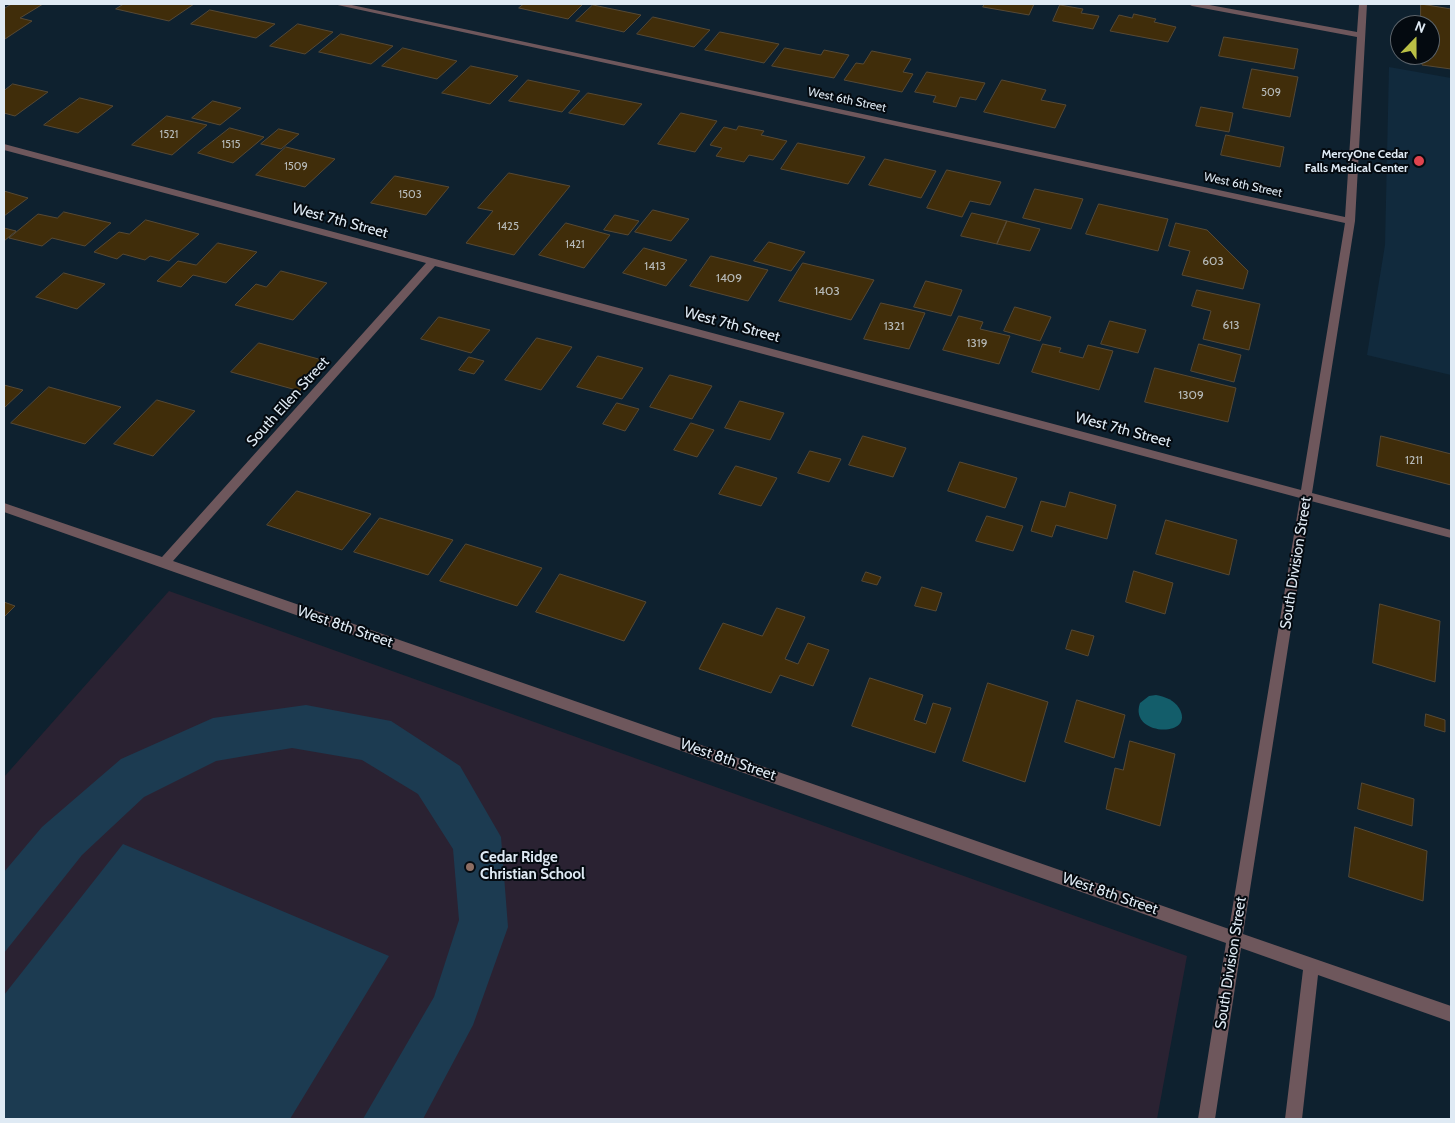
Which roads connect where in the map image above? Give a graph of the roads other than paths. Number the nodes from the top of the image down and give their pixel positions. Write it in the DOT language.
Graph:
graph roads {
  1 [pos="337,4"];
  2 [pos="1192,4"];
  3 [pos="1363,4"];
  4 [pos="1362,35"];
  5 [pos="4,146"];
  6 [pos="1350,221"];
  7 [pos="434,261"];
  8 [pos="1307,495"];
  9 [pos="4,507"];
  10 [pos="1451,534"];
  11 [pos="164,563"];
  12 [pos="1235,938"];
  13 [pos="1311,965"];
  14 [pos="1451,1014"];
  15 [pos="1206,1119"];
  16 [pos="1293,1119"];
  1 -- 6 [label="street, West 6th Street"];
  2 -- 4 [label="street"];
  3 -- 4 [label="street, South Division Street"];
  4 -- 6 [label="street, South Division Street"];
  5 -- 7 [label="street, West 7th Street"];
  6 -- 8 [label="street, South Division Street"];
  7 -- 8 [label="street, West 7th Street"];
  7 -- 11 [label="street, South Ellen Street"];
  8 -- 10 [label="street, West 7th Street"];
  8 -- 12 [label="street, South Division Street"];
  9 -- 11 [label="street, West 8th Street"];
  11 -- 12 [label="street, West 8th Street"];
  12 -- 13 [label="street, West 8th Street"];
  12 -- 15 [label="street, South Division Street"];
  13 -- 14 [label="street, West 8th Street"];
  13 -- 16 [label="street"];
}
